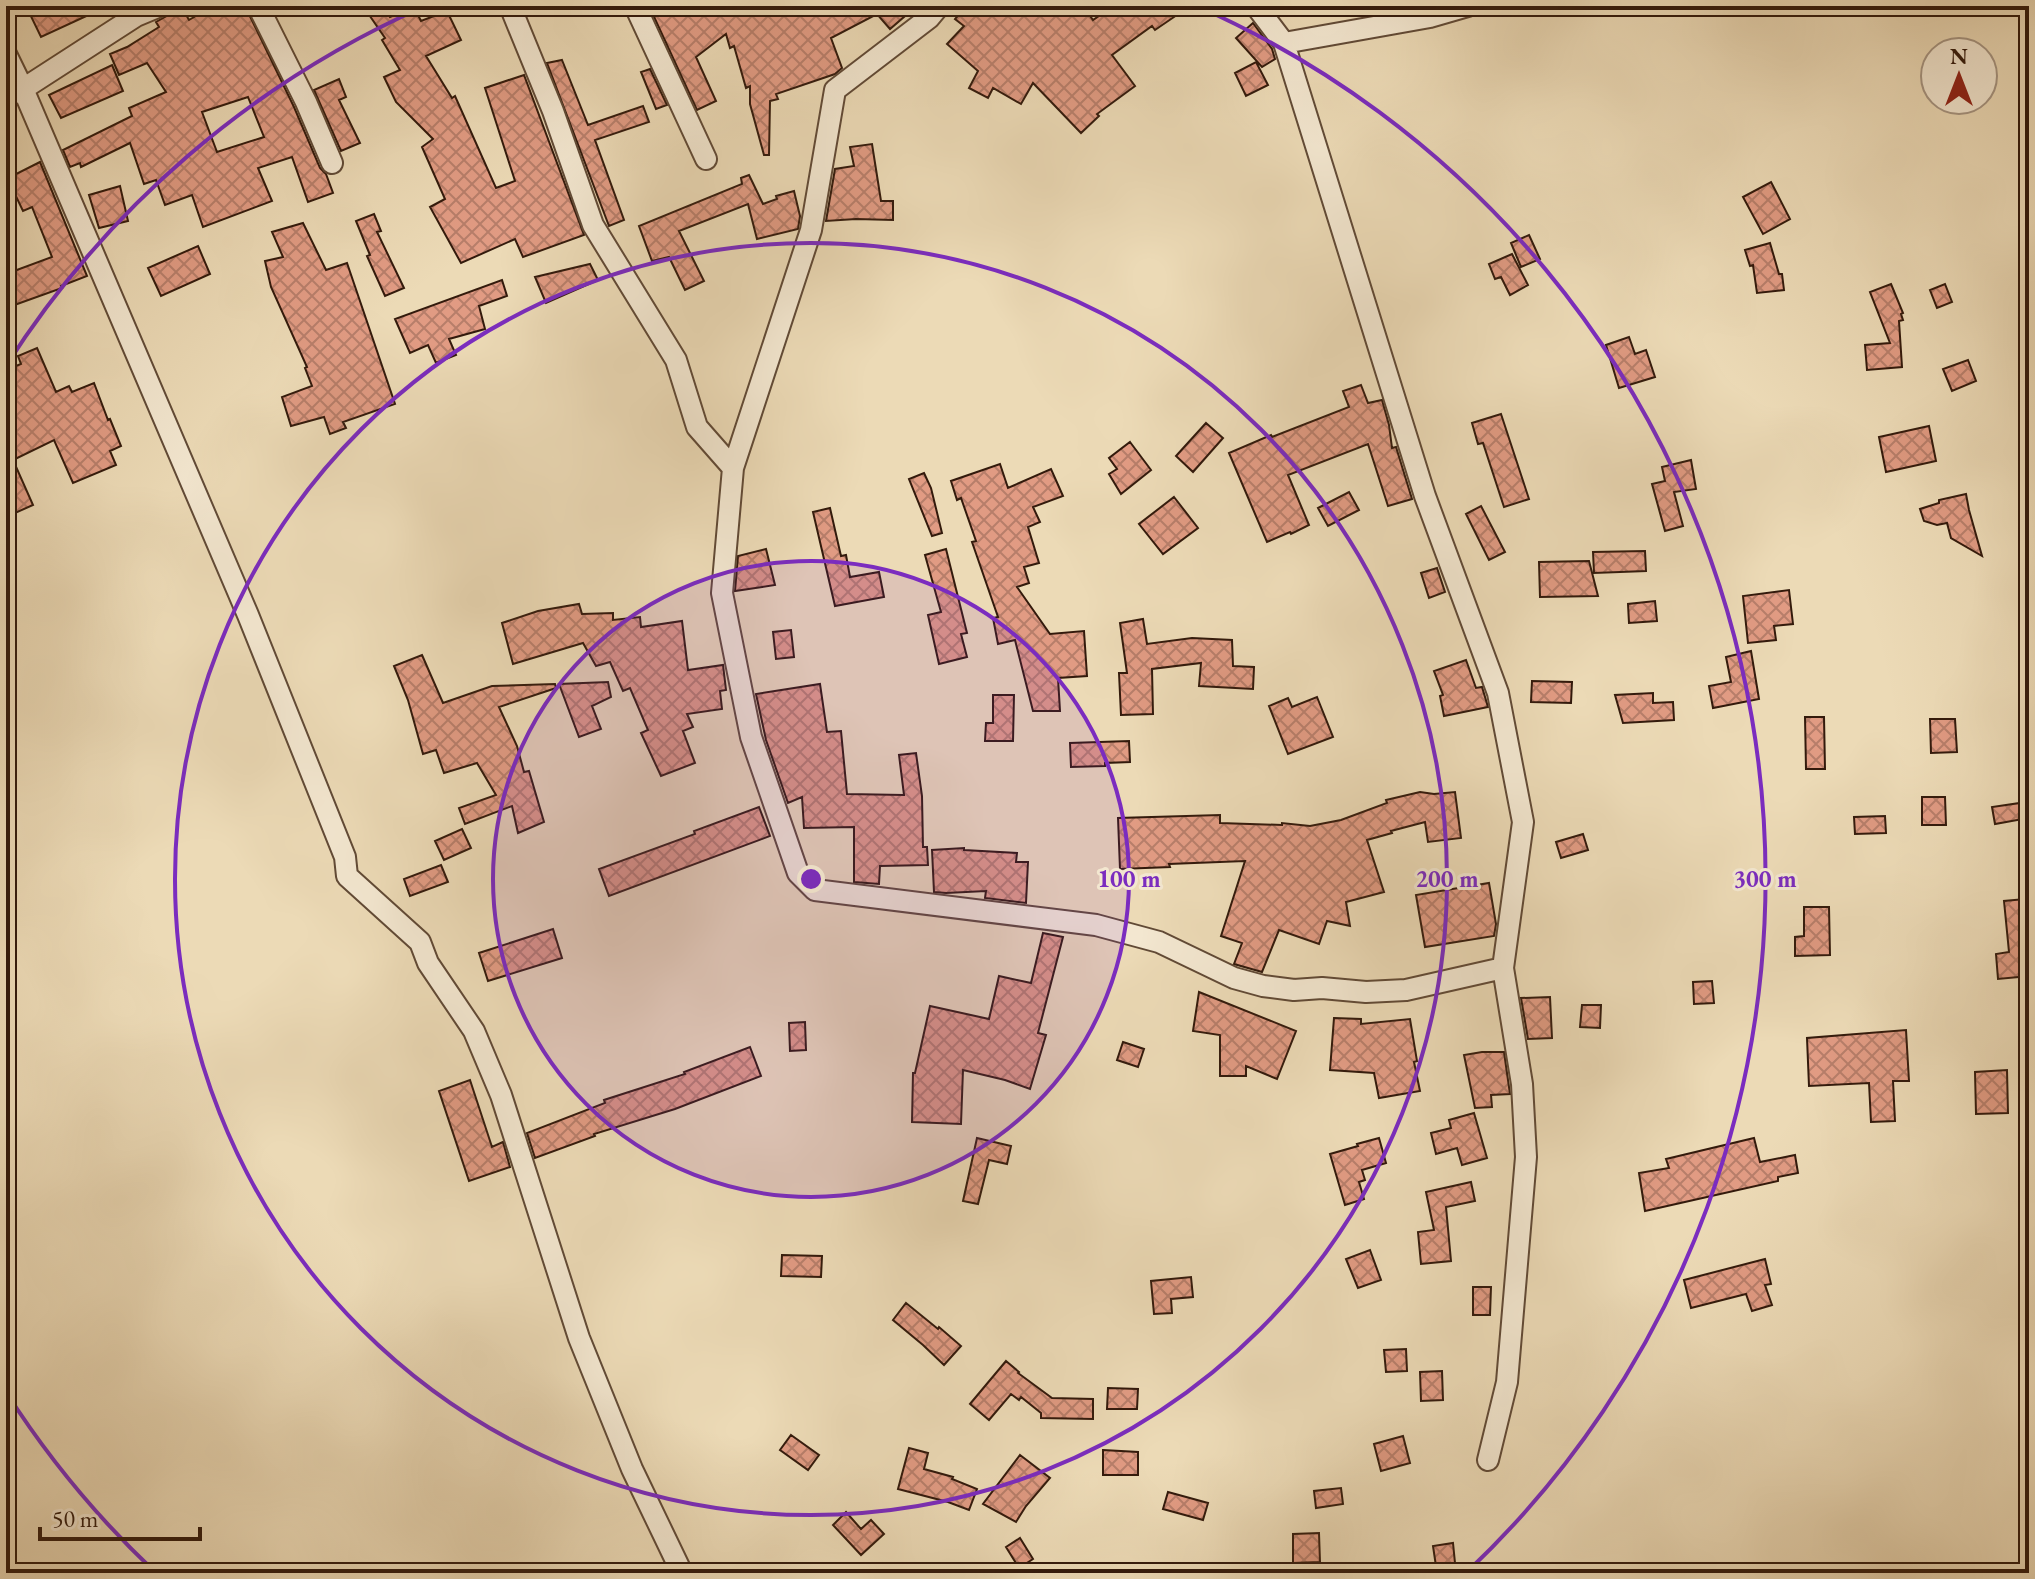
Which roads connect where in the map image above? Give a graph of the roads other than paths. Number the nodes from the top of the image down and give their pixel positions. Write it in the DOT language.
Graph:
graph roads {
  1 [pos="160,6"];
  2 [pos="258,6"];
  3 [pos="510,6"];
  4 [pos="635,6"];
  5 [pos="939,6"];
  6 [pos="1256,6"];
  7 [pos="1468,6"];
  8 [pos="133,11"];
  9 [pos="1284,43"];
  10 [pos="6,54"];
  11 [pos="15,93"];
  12 [pos="706,159"];
  13 [pos="332,163"];
  14 [pos="733,468"];
  15 [pos="1503,968"];
  16 [pos="1488,1460"];
  17 [pos="682,1573"];
  1 -- 8 [label="street"];
  2 -- 13 [label="street"];
  3 -- 14 [label="street"];
  4 -- 12 [label="street"];
  5 -- 14 [label="street"];
  6 -- 9 [label="street"];
  7 -- 9 [label="street"];
  8 -- 11 [label="street"];
  9 -- 15 [label="street"];
  10 -- 11 [label="street"];
  11 -- 17 [label="street"];
  14 -- 15 [label="street"];
  15 -- 16 [label="street"];
}
